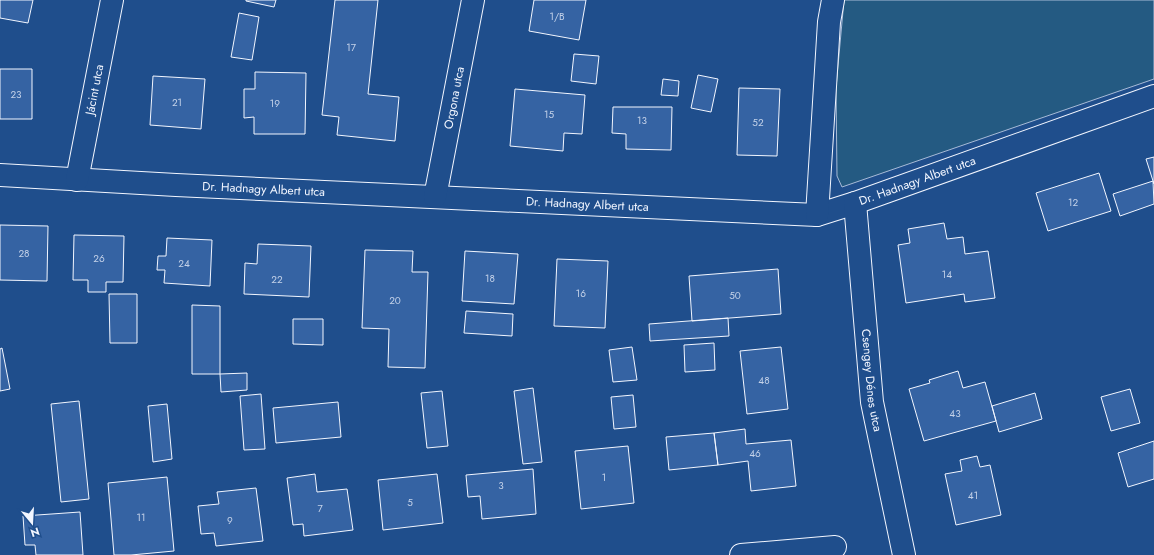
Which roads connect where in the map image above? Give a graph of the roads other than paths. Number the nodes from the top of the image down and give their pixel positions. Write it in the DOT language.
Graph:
graph roads {
  1 [pos="112,0"];
  2 [pos="473,0"];
  3 [pos="833,0"];
  4 [pos="1154,96"];
  5 [pos="0,175"];
  6 [pos="77,180"];
  7 [pos="435,196"];
  8 [pos="855,203"];
  9 [pos="817,215"];
  10 [pos="835,547"];
  11 [pos="741,555"];
  12 [pos="904,555"];
  1 -- 6 [label="street, Jácint utca"];
  2 -- 7 [label="street, Orgona utca"];
  3 -- 9 [label="street"];
  4 -- 8 [label="street, Dr. Hadnagy Albert utca"];
  5 -- 6 [label="street, Dr. Hadnagy Albert utca"];
  6 -- 7 [label="street, Dr. Hadnagy Albert utca"];
  7 -- 9 [label="street, Dr. Hadnagy Albert utca"];
  8 -- 9 [label="street, Dr. Hadnagy Albert utca"];
  8 -- 12 [label="street, Csengey Dénes utca"];
  10 -- 11 [label="street"];
}
